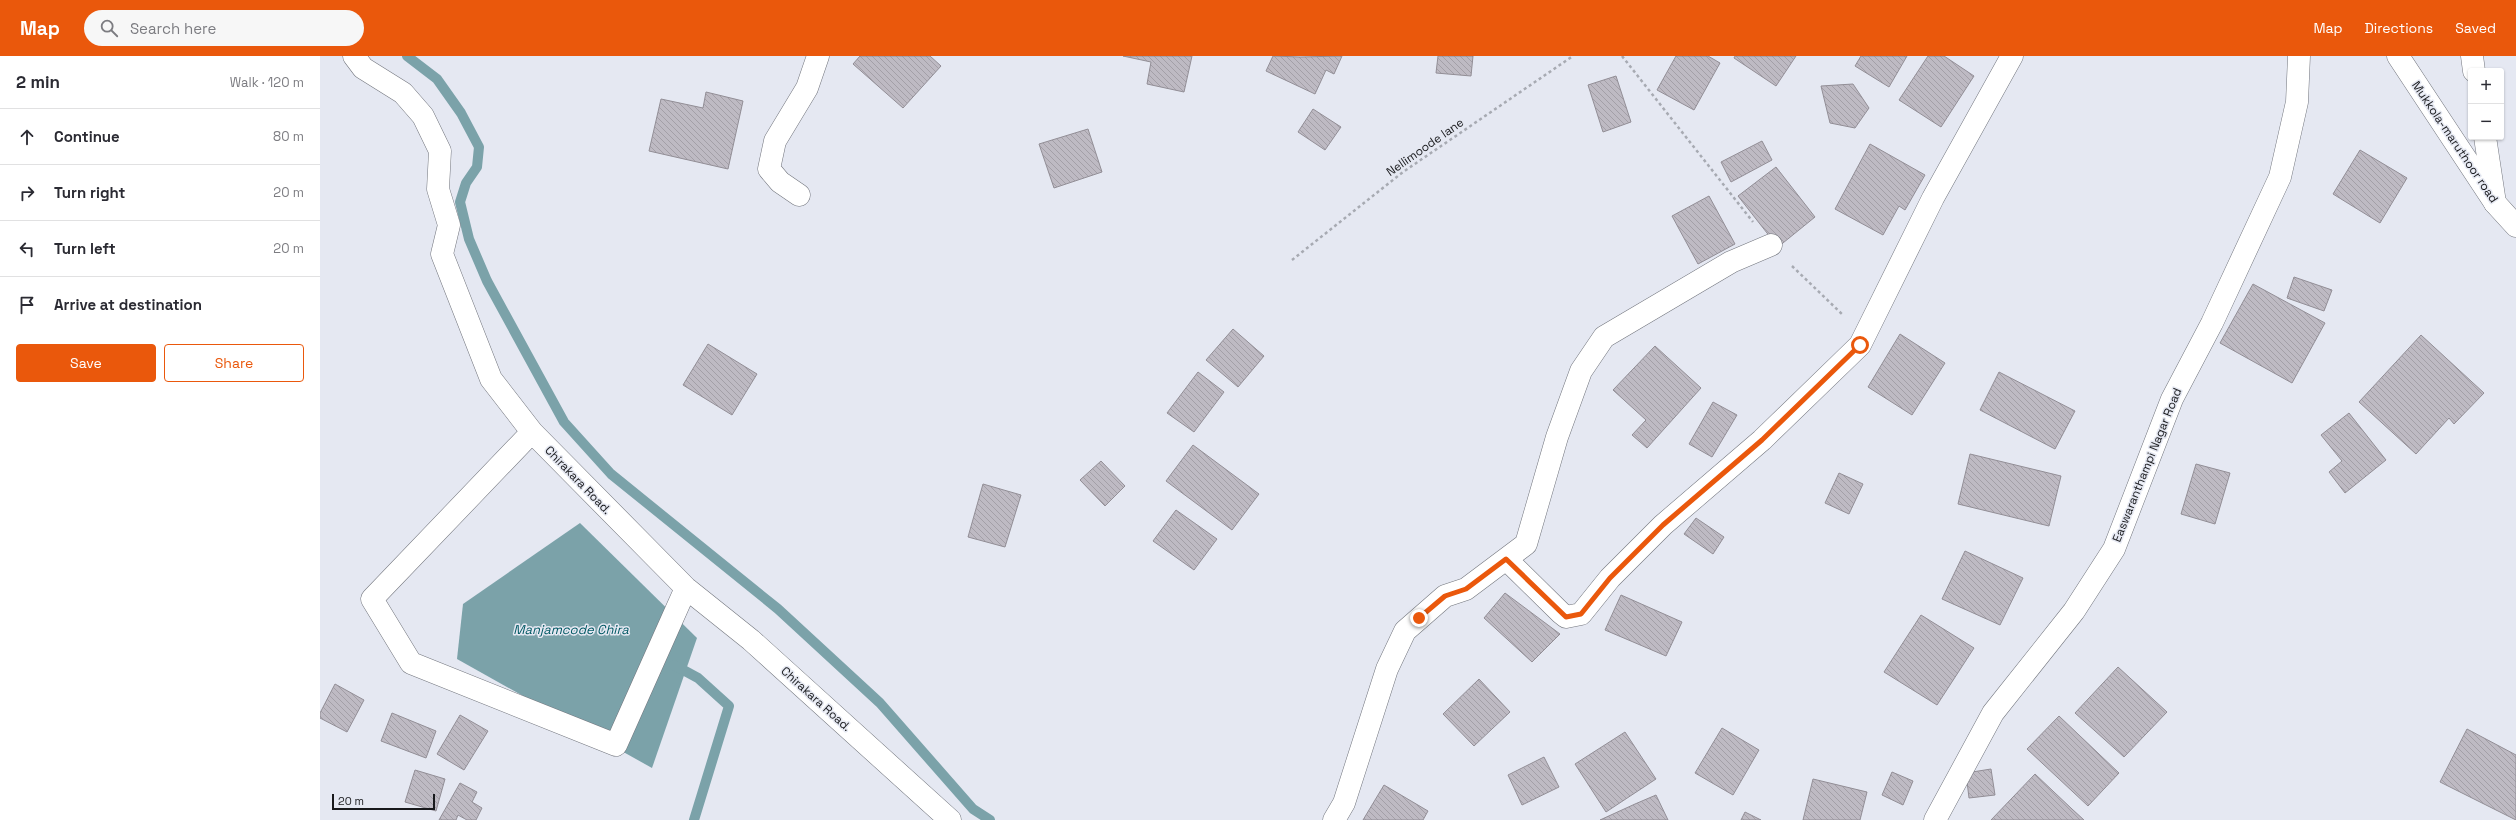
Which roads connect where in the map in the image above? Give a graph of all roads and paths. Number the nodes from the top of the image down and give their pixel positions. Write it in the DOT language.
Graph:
graph roads {
  1 [pos="354,56"];
  2 [pos="818,56"];
  3 [pos="1573,56"];
  4 [pos="1622,56"];
  5 [pos="2012,56"];
  6 [pos="2299,56"];
  7 [pos="2398,56"];
  8 [pos="2472,56"];
  9 [pos="2474,68"];
  10 [pos="2485,140"];
  11 [pos="799,195"];
  12 [pos="2495,203"];
  13 [pos="2516,226"];
  14 [pos="1772,244"];
  15 [pos="1292,260"];
  16 [pos="1867,332"];
  17 [pos="532,432"];
  18 [pos="1506,559"];
  19 [pos="686,588"];
  20 [pos="950,820"];
  21 [pos="1334,820"];
  22 [pos="1935,820"];
  1 -- 17 [label="street, Chirakara Road."];
  2 -- 11 [label="street"];
  3 -- 15 [label="path, Nellimoode lane"];
  4 -- 14 [label="path"];
  5 -- 16 [label="street"];
  6 -- 22 [label="street, Easwaranthampi Nagar Road"];
  7 -- 12 [label="street, Mukkola-maruthoor road"];
  8 -- 9 [label="street"];
  10 -- 12 [label="street"];
  12 -- 13 [label="street, Mukkola-maruthoor road"];
  14 -- 16 [label="path"];
  14 -- 18 [label="street"];
  16 -- 18 [label="street"];
  17 -- 19 [label="street, Chirakara Road."];
  17 -- 19 [label="street"];
  18 -- 21 [label="street"];
  19 -- 20 [label="street, Chirakara Road."];
}
